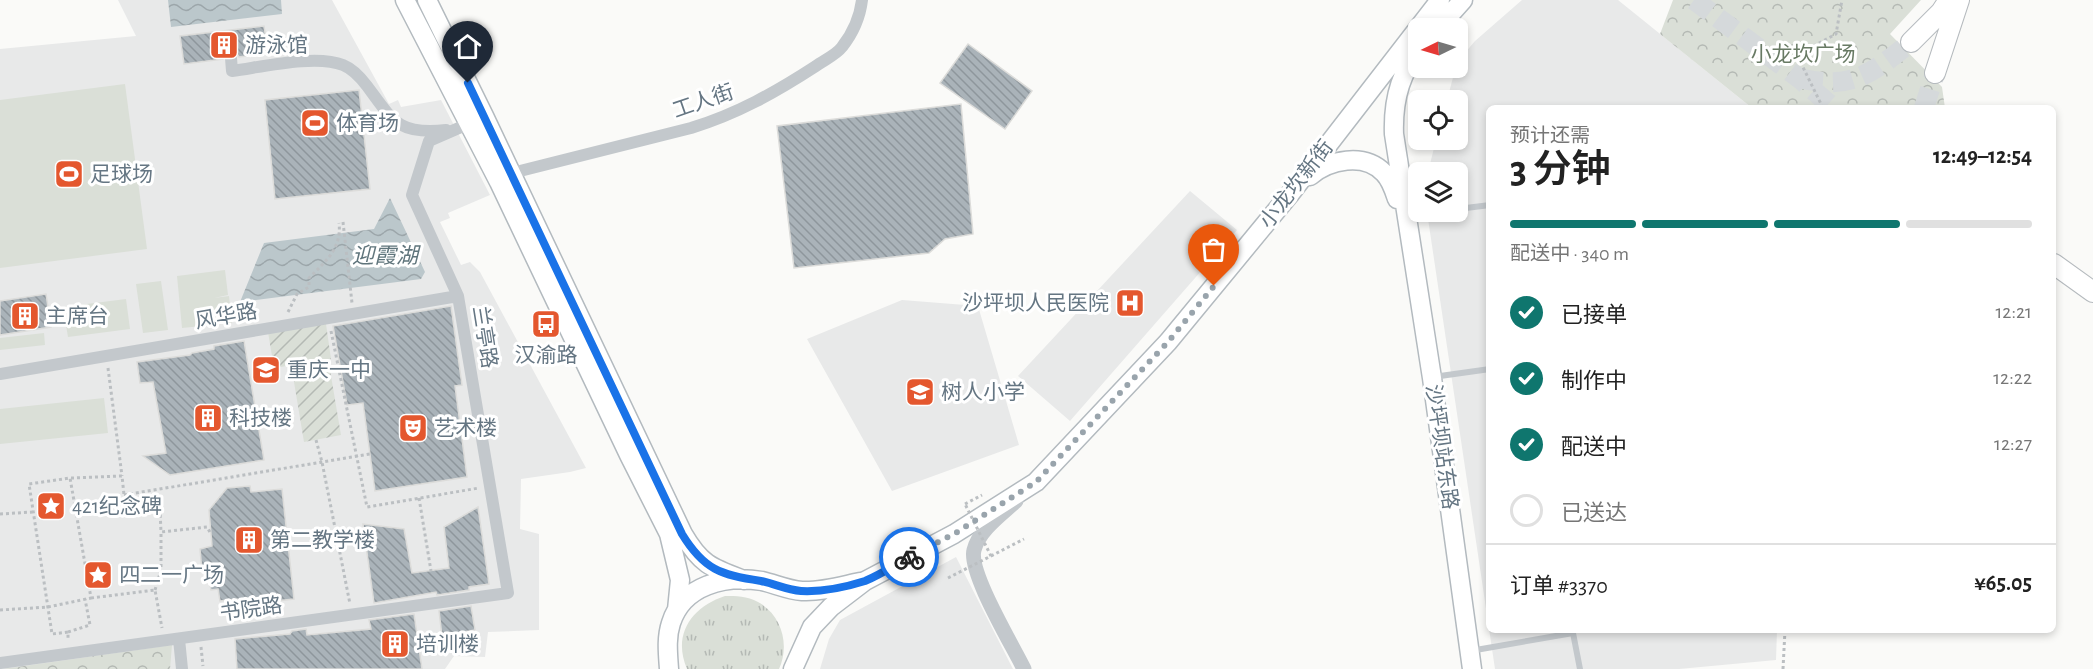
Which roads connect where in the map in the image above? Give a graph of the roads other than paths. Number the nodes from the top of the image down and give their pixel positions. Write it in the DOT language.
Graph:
graph roads {
  1 [pos="405,0"];
  2 [pos="427,0"];
  3 [pos="862,0"];
  4 [pos="1440,0"];
  5 [pos="1463,0"];
  6 [pos="1949,0"];
  7 [pos="1959,0"];
  8 [pos="1447,18"];
  9 [pos="1911,42"];
  10 [pos="231,58"];
  11 [pos="1408,67"];
  12 [pos="1935,73"];
  13 [pos="462,126"];
  14 [pos="512,173"];
  15 [pos="1290,194"];
  16 [pos="1486,206"];
  17 [pos="1468,208"];
  18 [pos="1407,226"];
  19 [pos="2056,265"];
  20 [pos="2056,280"];
  21 [pos="2093,292"];
  22 [pos="458,296"];
  23 [pos="2093,307"];
  24 [pos="1486,370"];
  25 [pos="0,374"];
  26 [pos="1432,378"];
  27 [pos="1036,482"];
  28 [pos="744,580"];
  29 [pos="865,581"];
  30 [pos="508,592"];
  31 [pos="677,610"];
  32 [pos="1568,633"];
  33 [pos="1573,633"];
  34 [pos="179,639"];
  35 [pos="1470,651"];
  36 [pos="0,663"];
  37 [pos="182,669"];
  38 [pos="669,669"];
  39 [pos="793,669"];
  40 [pos="1024,669"];
  41 [pos="1472,669"];
  42 [pos="1580,669"];
  1 -- 13 [label="main road"];
  2 -- 14 [label="main road"];
  3 -- 14 [label="street, 工人街"];
  4 -- 15 [label="main road, 小龙坎新街"];
  5 -- 8 [label="main road"];
  6 -- 9 [label="main road"];
  7 -- 12 [label="main road"];
  10 -- 13 [label="street"];
  11 -- 18 [label="main road"];
  13 -- 22 [label="street, 兰亭路"];
  13 -- 31 [label="main road"];
  14 -- 28 [label="main road"];
  15 -- 18 [label="main road"];
  15 -- 27 [label="main road, 小龙坎新街"];
  16 -- 17 [label="lane"];
  18 -- 26 [label="main road, 沙坪坝站东路"];
  19 -- 21 [label="main road"];
  20 -- 23 [label="main road"];
  22 -- 25 [label="street, 风华路"];
  22 -- 30 [label="street, 兰亭路"];
  24 -- 26 [label="lane"];
  26 -- 35 [label="main road, 沙坪坝站东路"];
  27 -- 29 [label="main road, 小龙坎新街"];
  27 -- 40 [label="street"];
  28 -- 29 [label="main road, 小龙坎新街"];
  28 -- 31 [label="main road, 小龙坎新街"];
  29 -- 39 [label="main road, 小龙坎新街"];
  30 -- 34 [label="street, 书院路"];
  31 -- 38 [label="main road, 小龙坎新街"];
  32 -- 35 [label="lane"];
  33 -- 42 [label="lane"];
  34 -- 36 [label="street, 书院路"];
  34 -- 37 [label="street"];
  35 -- 41 [label="main road, 沙坪坝站东路"];
}
